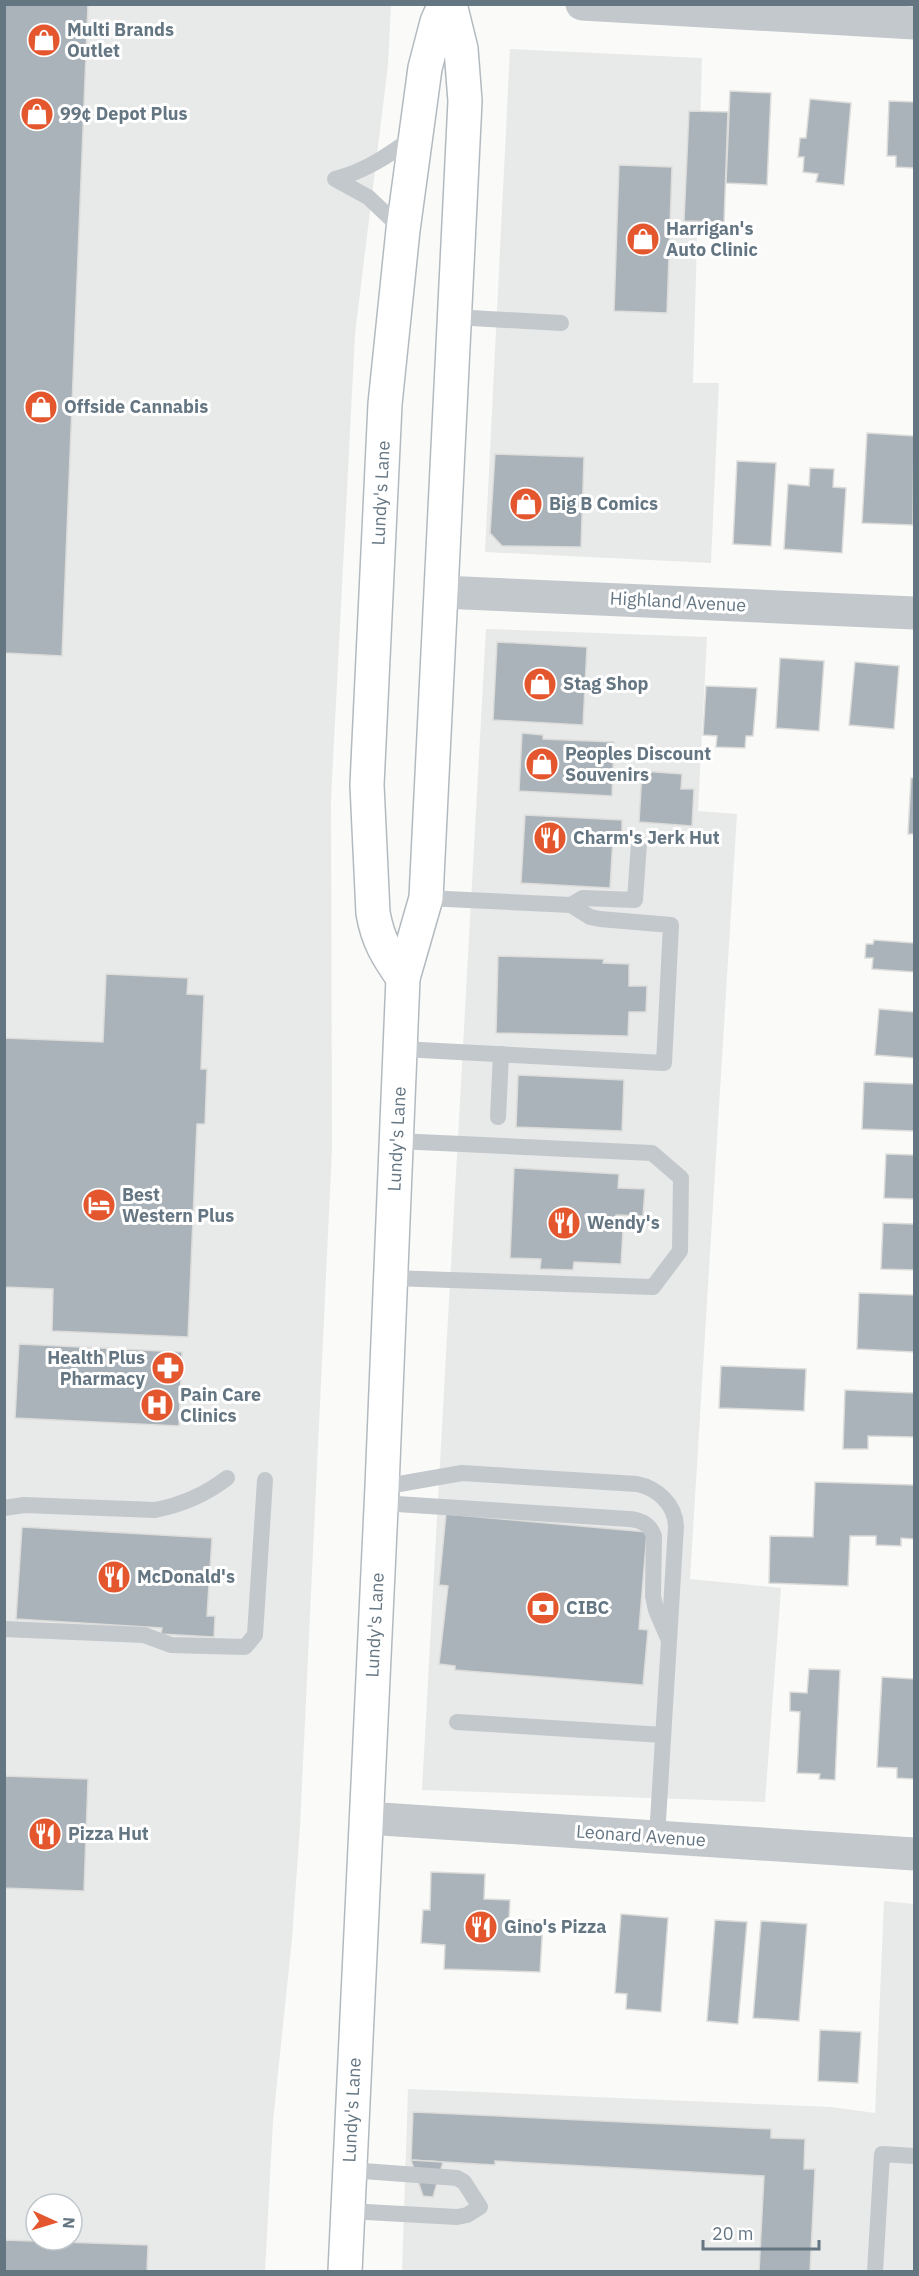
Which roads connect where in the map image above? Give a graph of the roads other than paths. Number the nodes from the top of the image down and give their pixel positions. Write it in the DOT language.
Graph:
graph roads {
  1 [pos="445,4"];
  2 [pos="450,4"];
  3 [pos="582,4"];
  4 [pos="707,8"];
  5 [pos="915,23"];
  6 [pos="416,135"];
  7 [pos="403,230"];
  8 [pos="454,317"];
  9 [pos="561,323"];
  10 [pos="441,592"];
  11 [pos="915,613"];
  12 [pos="639,843"];
  13 [pos="426,898"];
  14 [pos="571,906"];
  15 [pos="403,978"];
  16 [pos="402,1049"];
  17 [pos="501,1054"];
  18 [pos="498,1117"];
  19 [pos="397,1141"];
  20 [pos="391,1278"];
  21 [pos="227,1478"];
  22 [pos="265,1480"];
  23 [pos="381,1495"];
  24 [pos="4,1508"];
  25 [pos="4,1629"];
  26 [pos="669,1641"];
  27 [pos="457,1722"];
  28 [pos="663,1735"];
  29 [pos="366,1818"];
  30 [pos="657,1837"];
  31 [pos="915,1854"];
  32 [pos="915,2156"];
  33 [pos="350,2170"];
  34 [pos="348,2211"];
  35 [pos="345,2271"];
  36 [pos="875,2271"];
  1 -- 6 [label="main road, Lundy's Lane"];
  2 -- 8 [label="main road, Lundy's Lane"];
  3 -- 4 [label="street"];
  4 -- 5 [label="street"];
  6 -- 7 [label="main road, Lundy's Lane"];
  6 -- 7 [label="lane"];
  7 -- 15 [label="main road, Lundy's Lane"];
  8 -- 9 [label="lane"];
  8 -- 10 [label="main road, Lundy's Lane"];
  10 -- 11 [label="street, Highland Avenue"];
  10 -- 13 [label="main road, Lundy's Lane"];
  12 -- 14 [label="lane"];
  13 -- 14 [label="lane"];
  13 -- 15 [label="main road, Lundy's Lane"];
  14 -- 17 [label="lane"];
  15 -- 16 [label="main road, Lundy's Lane"];
  16 -- 17 [label="lane"];
  16 -- 19 [label="main road, Lundy's Lane"];
  17 -- 18 [label="lane"];
  19 -- 20 [label="main road, Lundy's Lane"];
  19 -- 20 [label="lane"];
  20 -- 23 [label="main road, Lundy's Lane"];
  21 -- 24 [label="lane"];
  22 -- 25 [label="lane"];
  23 -- 26 [label="lane"];
  23 -- 26 [label="lane"];
  23 -- 29 [label="main road, Lundy's Lane"];
  26 -- 28 [label="lane"];
  27 -- 28 [label="lane"];
  28 -- 30 [label="lane"];
  29 -- 30 [label="street, Leonard Avenue"];
  29 -- 33 [label="main road, Lundy's Lane"];
  30 -- 31 [label="street, Leonard Avenue"];
  32 -- 36 [label="lane"];
  33 -- 34 [label="main road, Lundy's Lane"];
  33 -- 34 [label="lane"];
  34 -- 35 [label="main road, Lundy's Lane"];
}
